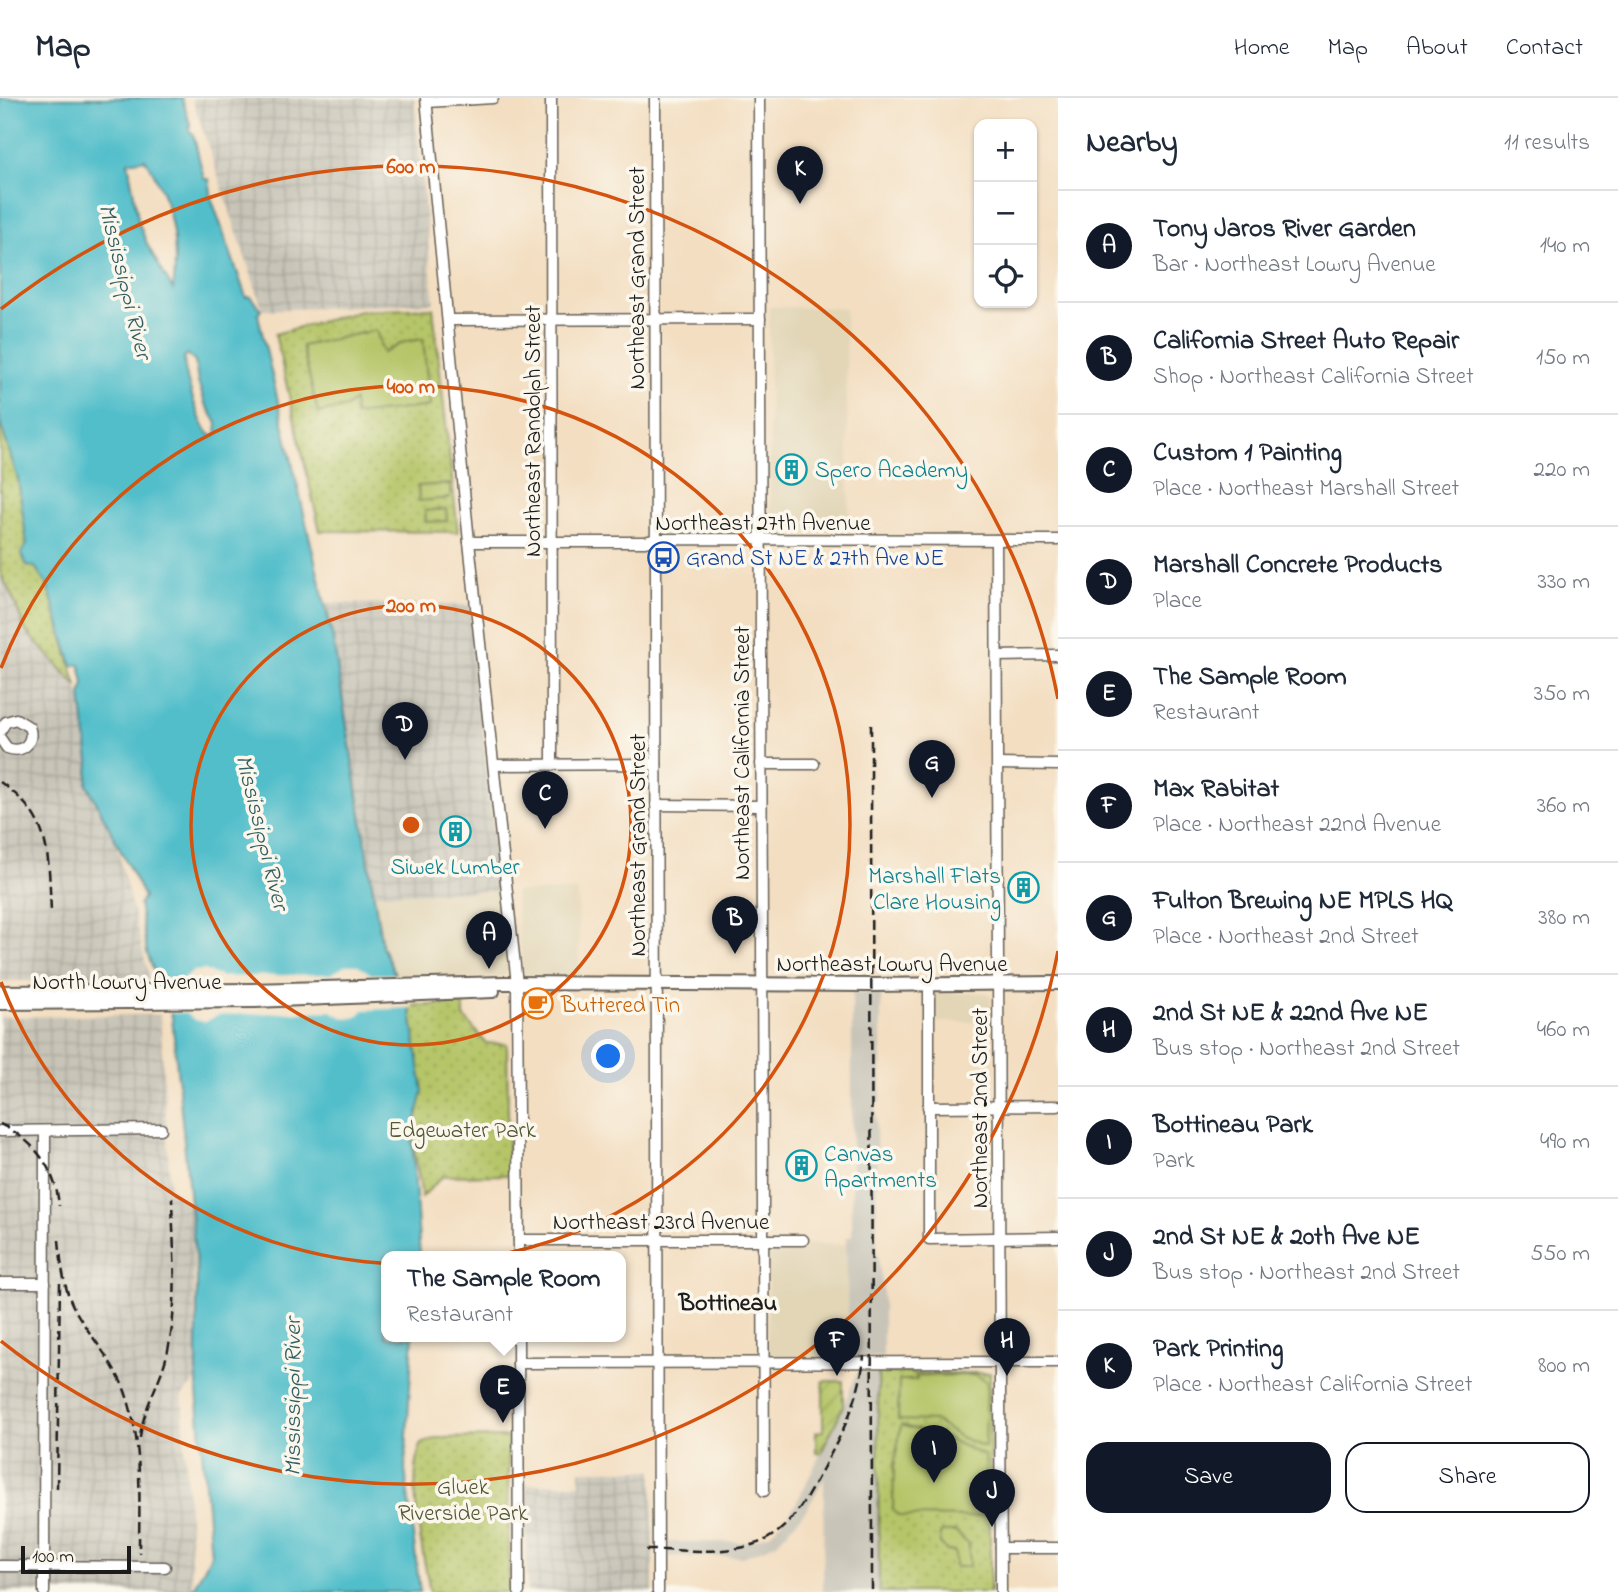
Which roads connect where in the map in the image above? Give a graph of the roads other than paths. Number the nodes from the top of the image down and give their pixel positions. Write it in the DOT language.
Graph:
graph roads {
  1 [pos="493,98"];
  2 [pos="551,98"];
  3 [pos="655,98"];
  4 [pos="759,98"];
  5 [pos="427,100"];
  6 [pos="551,319"];
  7 [pos="655,319"];
  8 [pos="760,319"];
  9 [pos="449,320"];
  10 [pos="656,540"];
  11 [pos="760,540"];
  12 [pos="996,540"];
  13 [pos="1058,540"];
  14 [pos="469,542"];
  15 [pos="551,542"];
  16 [pos="1058,655"];
  17 [pos="997,656"];
  18 [pos="0,731"];
  19 [pos="1,743"];
  20 [pos="552,764"];
  21 [pos="656,764"];
  22 [pos="761,764"];
  23 [pos="814,764"];
  24 [pos="494,765"];
  25 [pos="998,765"];
  26 [pos="1058,765"];
  27 [pos="656,805"];
  28 [pos="761,806"];
  29 [pos="1058,983"];
  30 [pos="517,984"];
  31 [pos="997,984"];
  32 [pos="658,985"];
  33 [pos="763,985"];
  34 [pos="929,985"];
  35 [pos="0,992"];
  36 [pos="253,996"];
  37 [pos="0,1003"];
  38 [pos="999,1106"];
  39 [pos="1058,1106"];
  40 [pos="928,1107"];
  41 [pos="161,1129"];
  42 [pos="0,1131"];
  43 [pos="45,1131"];
  44 [pos="1058,1237"];
  45 [pos="998,1238"];
  46 [pos="519,1240"];
  47 [pos="657,1240"];
  48 [pos="762,1240"];
  49 [pos="803,1240"];
  50 [pos="519,1251"];
  51 [pos="0,1283"];
  52 [pos="45,1283"];
  53 [pos="518,1342"];
  54 [pos="658,1362"];
  55 [pos="764,1362"];
  56 [pos="1000,1362"];
  57 [pos="1058,1362"];
  58 [pos="518,1363"];
  59 [pos="764,1491"];
  60 [pos="1001,1548"];
  61 [pos="1058,1548"];
  62 [pos="0,1566"];
  63 [pos="44,1566"];
  64 [pos="165,1567"];
  65 [pos="44,1592"];
  66 [pos="519,1592"];
  67 [pos="659,1592"];
  68 [pos="1001,1592"];
  1 -- 5 [label="street"];
  2 -- 6 [label="street, Northeast Randolph Street"];
  3 -- 7 [label="street, Northeast Grand Street"];
  4 -- 8 [label="street, Northeast California Street"];
  5 -- 9 [label="street"];
  6 -- 7 [label="street"];
  6 -- 9 [label="street"];
  6 -- 15 [label="street, Northeast Randolph Street"];
  7 -- 8 [label="street"];
  7 -- 10 [label="street, Northeast Grand Street"];
  8 -- 11 [label="street, Northeast California Street"];
  9 -- 14 [label="street"];
  10 -- 11 [label="street, Northeast 27th Avenue"];
  10 -- 15 [label="street, Northeast 27th Avenue"];
  10 -- 21 [label="street, Northeast Grand Street"];
  11 -- 12 [label="street, Northeast 27th Avenue"];
  11 -- 22 [label="street, Northeast California Street"];
  12 -- 13 [label="street, Northeast 27th Avenue"];
  12 -- 17 [label="street, Northeast 2nd Street"];
  14 -- 15 [label="street, Northeast 27th Avenue"];
  14 -- 24 [label="street"];
  15 -- 20 [label="street, Northeast Randolph Street"];
  16 -- 17 [label="street"];
  17 -- 25 [label="street, Northeast 2nd Street"];
  18 -- 19 [label="street"];
  20 -- 21 [label="street"];
  20 -- 24 [label="street"];
  21 -- 27 [label="street, Northeast Grand Street"];
  22 -- 23 [label="street"];
  22 -- 28 [label="street, Northeast California Street"];
  24 -- 30 [label="street"];
  25 -- 26 [label="street"];
  25 -- 31 [label="street, Northeast 2nd Street"];
  27 -- 28 [label="street"];
  27 -- 32 [label="street, Northeast Grand Street"];
  28 -- 33 [label="street, Northeast California Street"];
  29 -- 31 [label="main road, Northeast Lowry Avenue"];
  30 -- 32 [label="main road, Northeast Lowry Avenue"];
  30 -- 36 [label="main road, Northeast Lowry Avenue"];
  30 -- 46 [label="street"];
  31 -- 34 [label="main road, Northeast Lowry Avenue"];
  31 -- 38 [label="street, Northeast 2nd Street"];
  32 -- 33 [label="main road, Northeast Lowry Avenue"];
  32 -- 47 [label="street, Northeast Grand Street"];
  33 -- 34 [label="main road, Northeast Lowry Avenue"];
  33 -- 48 [label="street, Northeast California Street"];
  34 -- 40 [label="street"];
  35 -- 36 [label="main road, North Lowry Avenue"];
  36 -- 37 [label="main road, North Lowry Avenue"];
  38 -- 39 [label="street"];
  38 -- 40 [label="street"];
  38 -- 45 [label="street, Northeast 2nd Street"];
  40 -- 45 [label="street"];
  41 -- 43 [label="street"];
  42 -- 43 [label="street"];
  43 -- 52 [label="street"];
  44 -- 45 [label="street"];
  45 -- 56 [label="street, Northeast 2nd Street"];
  46 -- 47 [label="street, Northeast 23rd Avenue"];
  46 -- 50 [label="street"];
  47 -- 48 [label="street, Northeast 23rd Avenue"];
  47 -- 54 [label="street, Northeast Grand Street"];
  48 -- 49 [label="street, Northeast 23rd Avenue"];
  48 -- 55 [label="street, Northeast California Street"];
  51 -- 52 [label="street"];
  52 -- 63 [label="street"];
  53 -- 58 [label="street"];
  54 -- 55 [label="street"];
  54 -- 58 [label="street"];
  54 -- 67 [label="street, Northeast Grand Street"];
  55 -- 56 [label="street"];
  55 -- 59 [label="street, Northeast California Street"];
  56 -- 57 [label="street"];
  56 -- 60 [label="street, Northeast 2nd Street"];
  58 -- 66 [label="street"];
  60 -- 61 [label="street"];
  60 -- 68 [label="street, Northeast 2nd Street"];
  62 -- 63 [label="street"];
  63 -- 64 [label="street"];
  63 -- 65 [label="street"];
}
